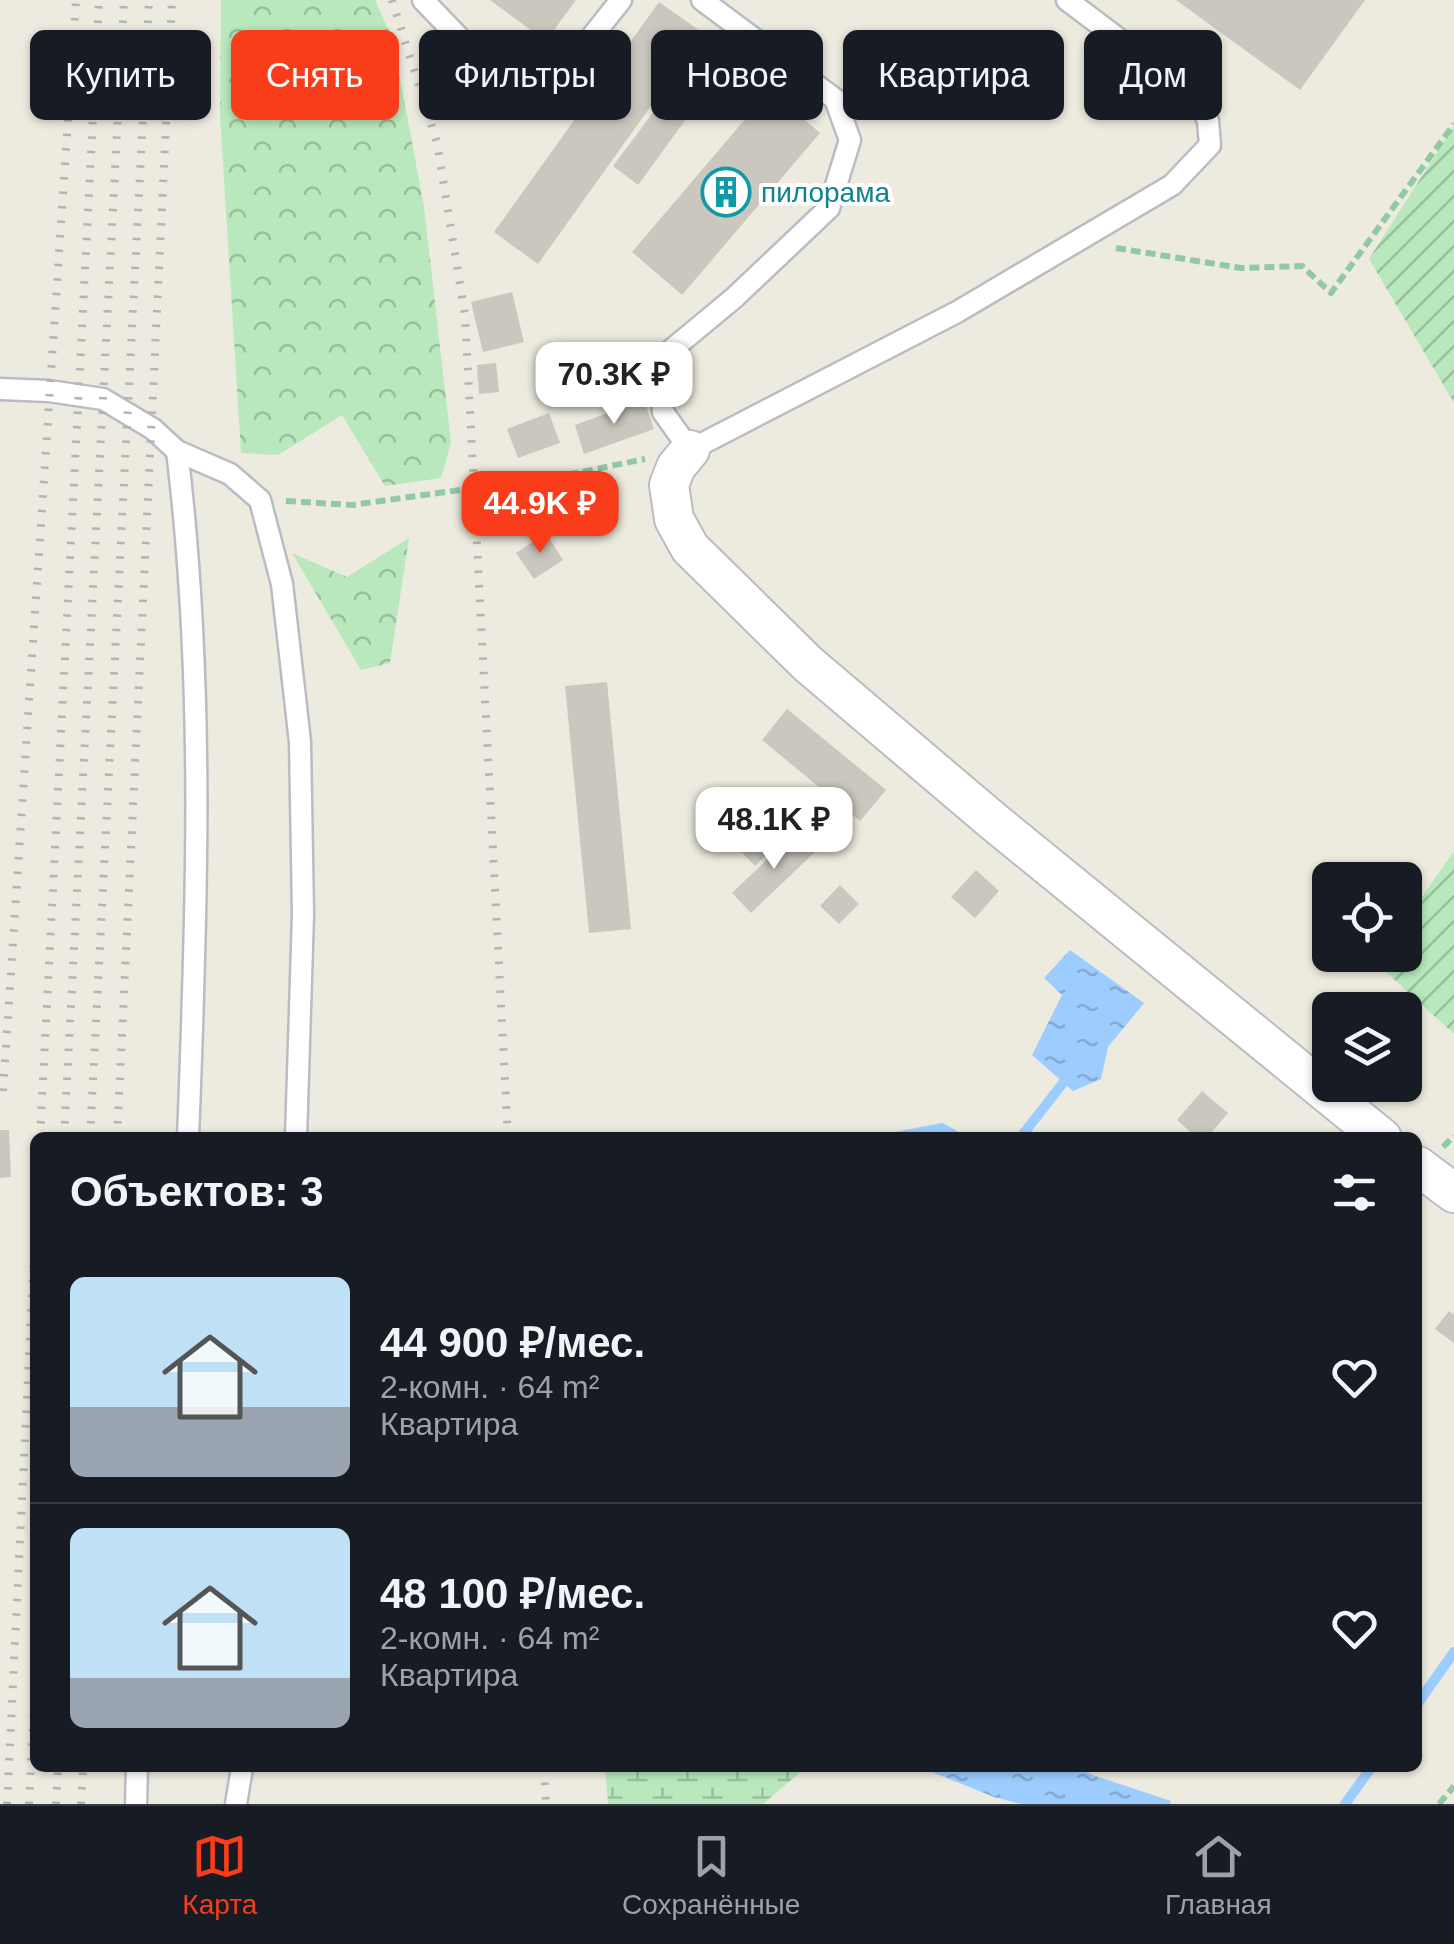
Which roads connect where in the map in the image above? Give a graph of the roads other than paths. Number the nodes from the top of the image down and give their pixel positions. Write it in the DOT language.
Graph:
graph roads {
  1 [pos="423,0"];
  2 [pos="621,0"];
  3 [pos="702,0"];
  4 [pos="1067,0"];
  5 [pos="0,389"];
  6 [pos="177,450"];
  7 [pos="690,450"];
  8 [pos="188,1132"];
  9 [pos="296,1132"];
  10 [pos="1375,1132"];
  11 [pos="1422,1169"];
  12 [pos="1454,1193"];
  13 [pos="137,1772"];
  14 [pos="241,1772"];
  15 [pos="136,1804"];
  16 [pos="236,1804"];
  1 -- 2 [label="lane"];
  3 -- 7 [label="lane"];
  4 -- 7 [label="lane"];
  5 -- 6 [label="lane"];
  6 -- 8 [label="lane"];
  6 -- 9 [label="lane"];
  7 -- 10 [label="street"];
  11 -- 12 [label="street"];
  13 -- 15 [label="lane"];
  14 -- 16 [label="lane"];
}
